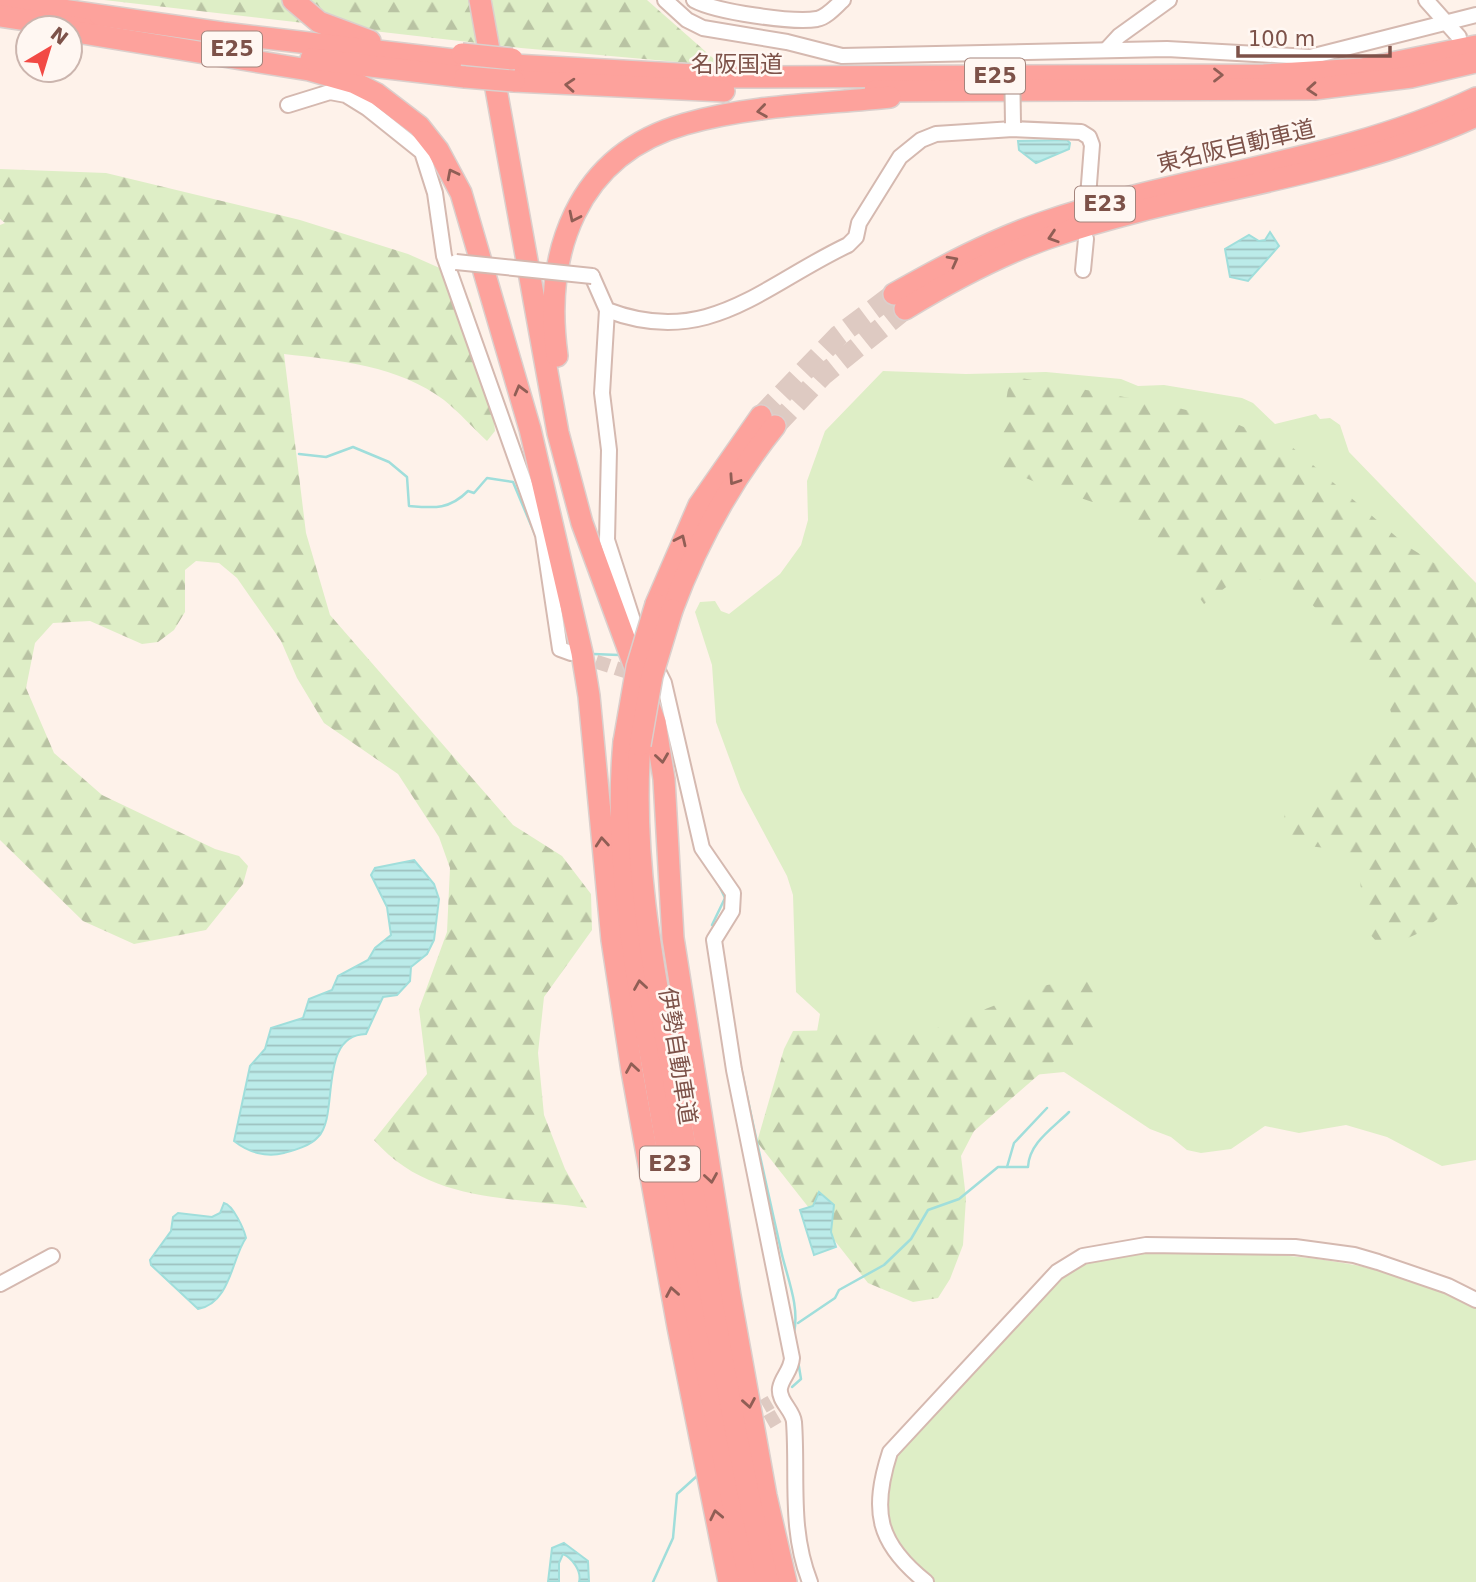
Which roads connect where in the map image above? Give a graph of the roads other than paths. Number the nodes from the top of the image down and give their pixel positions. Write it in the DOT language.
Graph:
graph roads {
  1 [pos="293,0"];
  2 [pos="467,0"];
  3 [pos="480,0"];
  4 [pos="694,0"];
  5 [pos="843,0"];
  6 [pos="1168,0"];
  7 [pos="1426,0"];
  8 [pos="0,1"];
  9 [pos="671,2"];
  10 [pos="1476,15"];
  11 [pos="1446,24"];
  12 [pos="84,29"];
  13 [pos="84,33"];
  14 [pos="1468,42"];
  15 [pos="1107,49"];
  16 [pos="1012,57"];
  17 [pos="1476,62"];
  18 [pos="463,64"];
  19 [pos="513,68"];
  20 [pos="951,91"];
  21 [pos="1476,99"];
  22 [pos="288,105"];
  23 [pos="1476,116"];
  24 [pos="1013,126"];
  25 [pos="1331,159"];
  26 [pos="1088,197"];
  27 [pos="1086,239"];
  28 [pos="456,262"];
  29 [pos="1083,270"];
  30 [pos="900,302"];
  31 [pos="607,310"];
  32 [pos="768,421"];
  33 [pos="601,578"];
  34 [pos="576,623"];
  35 [pos="571,653"];
  36 [pos="632,743"];
  37 [pos="52,1256"];
  38 [pos="0,1284"];
  39 [pos="1476,1300"];
  40 [pos="729,1582"];
  41 [pos="750,1582"];
  42 [pos="768,1582"];
  43 [pos="786,1582"];
  44 [pos="809,1582"];
  45 [pos="926,1582"];
  1 -- 18 [label="highway"];
  2 -- 34 [label="highway"];
  3 -- 33 [label="highway"];
  4 -- 5 [label="street"];
  6 -- 15 [label="street"];
  7 -- 11 [label="street"];
  8 -- 18 [label="highway, 名阪国道 / E25"];
  9 -- 16 [label="street"];
  10 -- 11 [label="street"];
  11 -- 14 [label="street"];
  11 -- 15 [label="street"];
  12 -- 18 [label="highway, 名阪国道 / E25"];
  34 -- 13 [label="highway, one-way"];
  19 -- 14 [label="highway, 名阪国道 / E25, one-way"];
  15 -- 16 [label="street"];
  16 -- 24 [label="street, bridge"];
  17 -- 20 [label="highway, 名阪国道 / E25, one-way"];
  18 -- 19 [label="highway, 名阪国道 / E25"];
  20 -- 19 [label="highway, 名阪国道 / E25, one-way"];
  20 -- 33 [label="highway, one-way"];
  21 -- 25 [label="highway, 東名阪自動車道 / E23"];
  22 -- 35 [label="street"];
  23 -- 25 [label="highway, 東名阪自動車道 / E23"];
  24 -- 26 [label="street"];
  24 -- 31 [label="street"];
  25 -- 30 [label="highway, 東名阪自動車道 / E23"];
  27 -- 29 [label="street"];
  28 -- 31 [label="street, bridge"];
  31 -- 44 [label="street"];
  32 -- 36 [label="highway, E23, bridge"];
  33 -- 43 [label="highway, one-way"];
  40 -- 34 [label="highway, one-way"];
  41 -- 36 [label="highway, 伊勢自動車道 / E23, one-way"];
  36 -- 42 [label="highway, 伊勢自動車道 / E23"];
  37 -- 38 [label="street"];
  39 -- 45 [label="street"];
}
